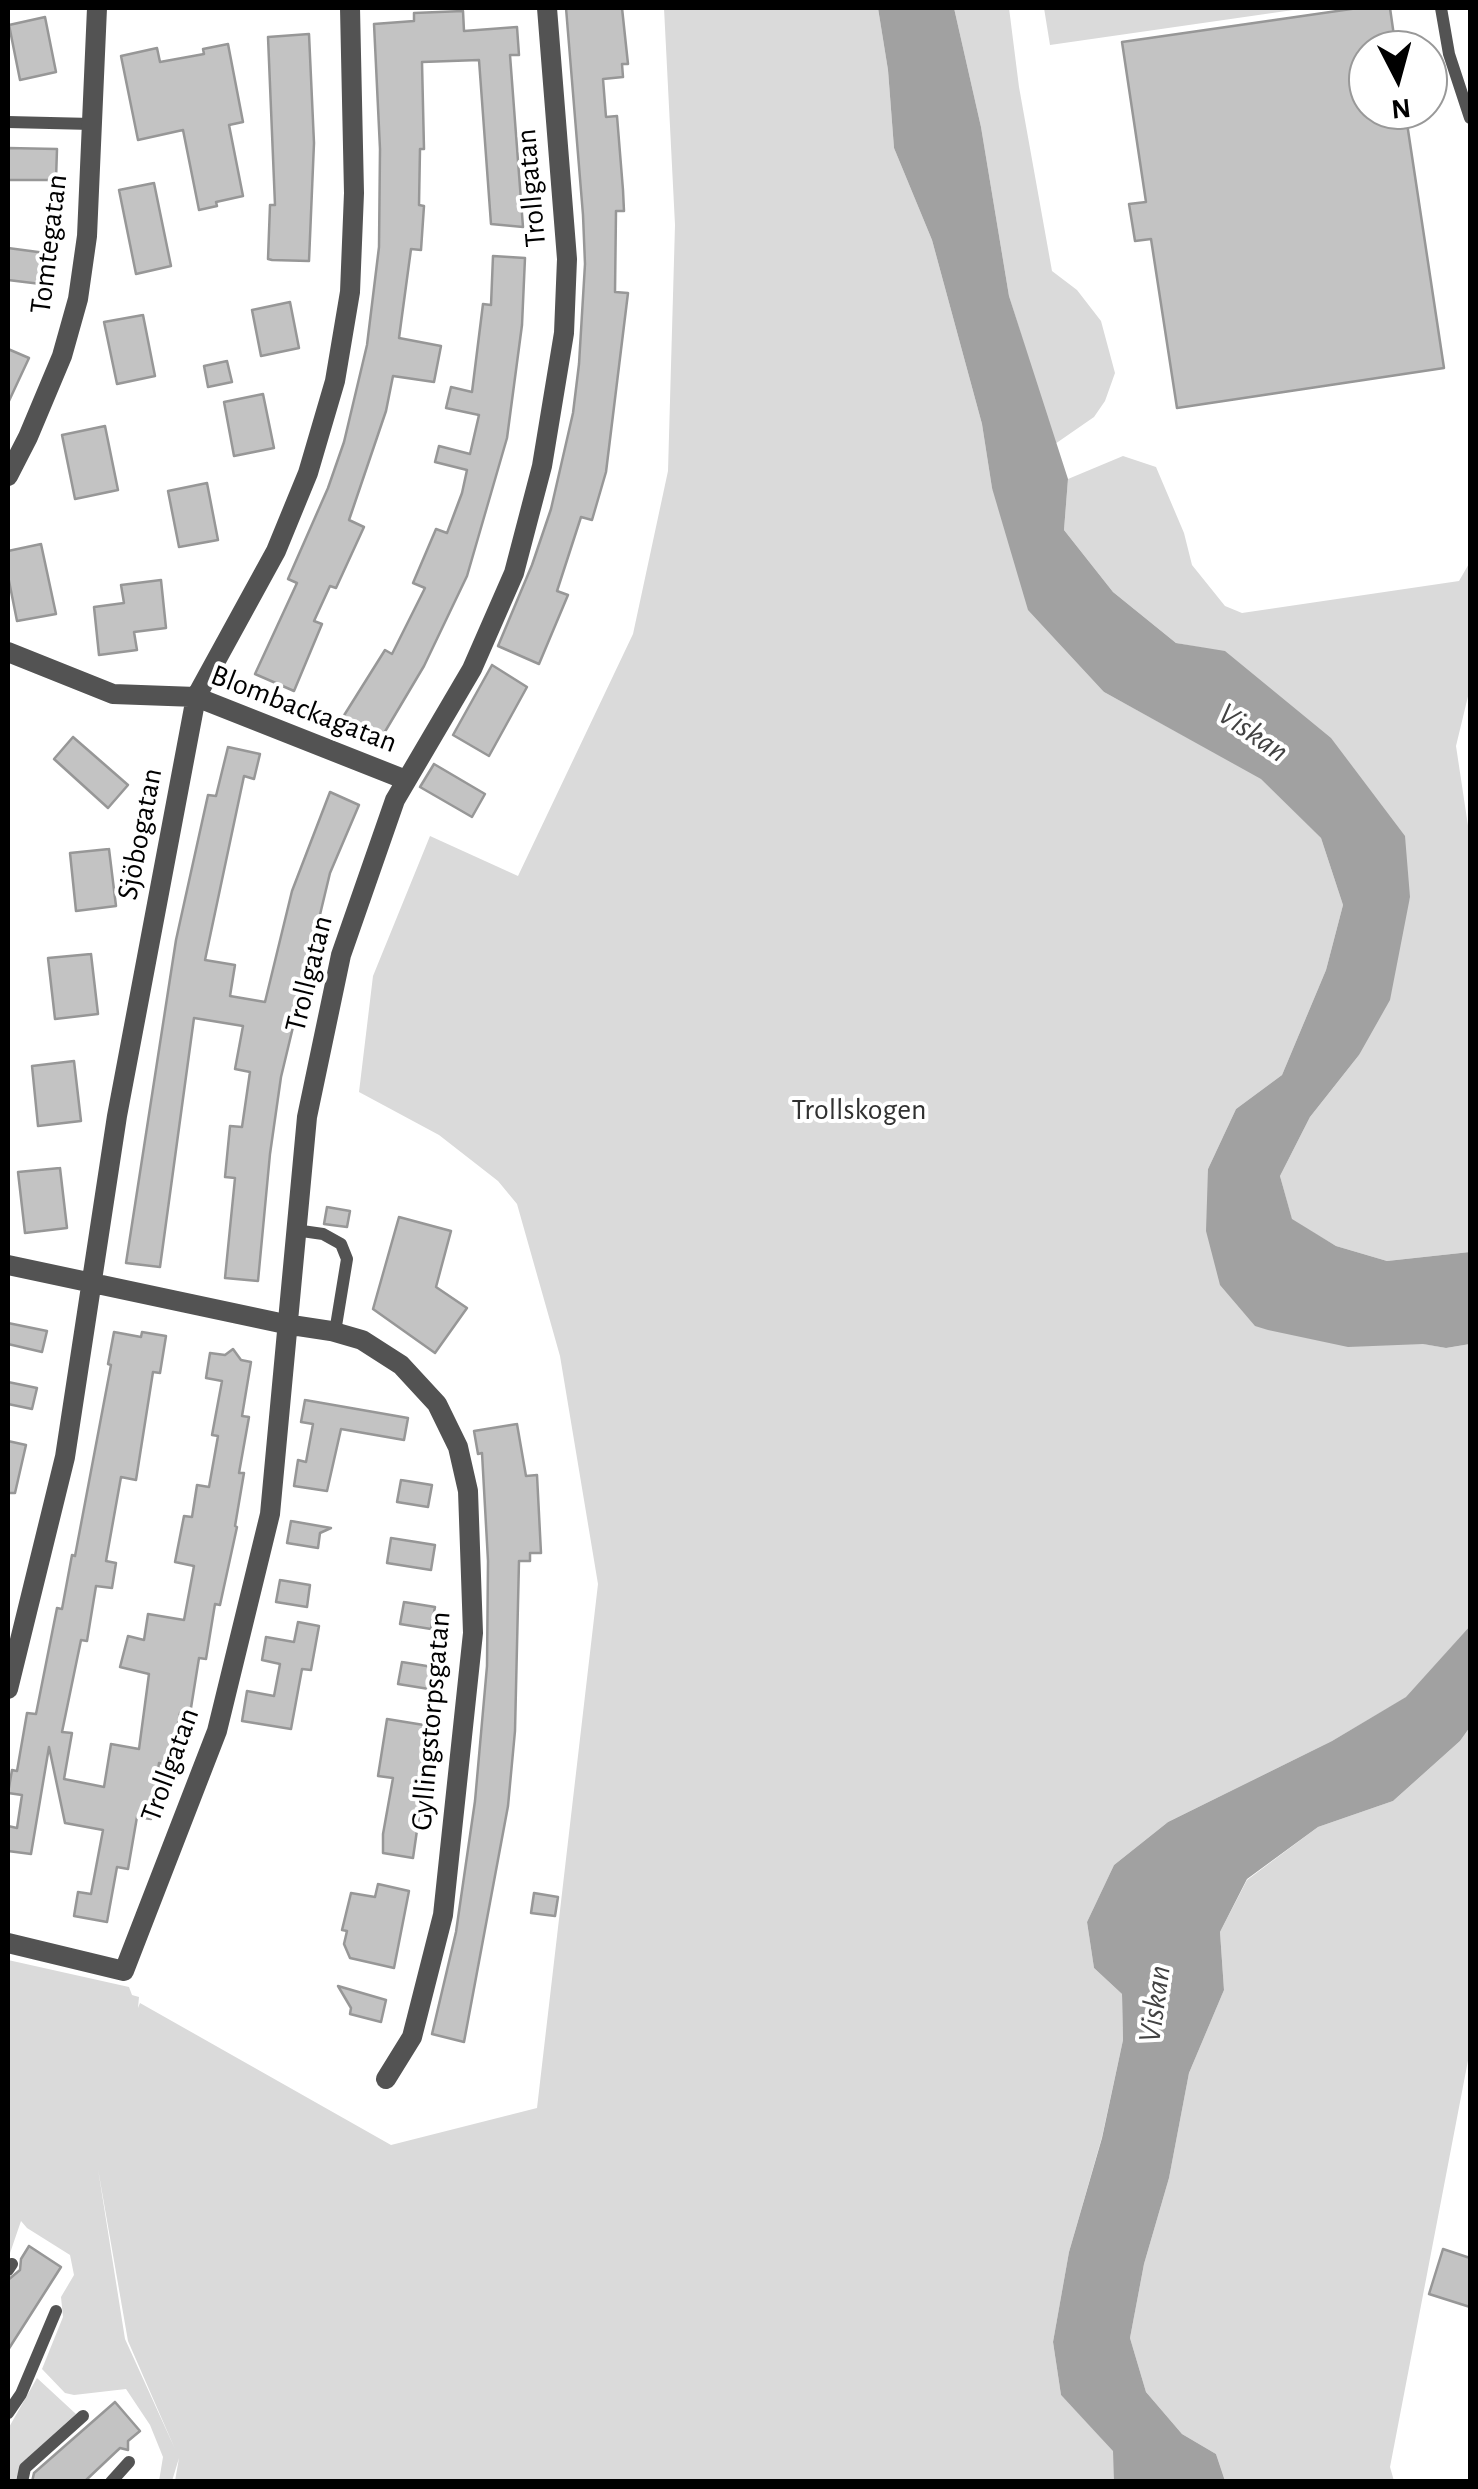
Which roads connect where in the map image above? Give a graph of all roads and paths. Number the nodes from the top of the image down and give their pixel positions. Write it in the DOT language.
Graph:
graph roads {
  1 [pos="98,8"];
  2 [pos="350,8"];
  3 [pos="547,8"];
  4 [pos="1441,8"];
  5 [pos="1470,118"];
  6 [pos="8,122"];
  7 [pos="92,124"];
  8 [pos="8,476"];
  9 [pos="8,652"];
  10 [pos="196,697"];
  11 [pos="406,780"];
  12 [pos="295,1230"];
  13 [pos="8,1264"];
  14 [pos="93,1284"];
  15 [pos="285,1324"];
  16 [pos="335,1332"];
  17 [pos="8,1690"];
  18 [pos="8,1943"];
  19 [pos="386,2079"];
  20 [pos="56,2311"];
  21 [pos="8,2414"];
  22 [pos="83,2416"];
  23 [pos="129,2462"];
  24 [pos="22,2482"];
  25 [pos="112,2482"];
  1 -- 7 [label="street, Tomtegatan"];
  2 -- 10 [label="street, Sjöbogatan"];
  3 -- 11 [label="street, Trollgatan"];
  4 -- 5 [label="lane"];
  6 -- 7 [label="lane"];
  7 -- 8 [label="street, Tomtegatan"];
  9 -- 10 [label="street, Blombackagatan"];
  10 -- 11 [label="street, Blombackagatan"];
  10 -- 14 [label="street, Sjöbogatan"];
  11 -- 12 [label="street, Trollgatan"];
  12 -- 15 [label="street, Trollgatan"];
  12 -- 16 [label="lane"];
  13 -- 14 [label="street, Gyllingstorpsgatan"];
  14 -- 15 [label="street, Gyllingstorpsgatan"];
  14 -- 17 [label="street, Sjöbogatan"];
  15 -- 16 [label="street, Gyllingstorpsgatan"];
  15 -- 18 [label="street, Trollgatan"];
  16 -- 19 [label="street, Gyllingstorpsgatan"];
  20 -- 21 [label="lane"];
  22 -- 24 [label="lane"];
  23 -- 25 [label="lane"];
}
